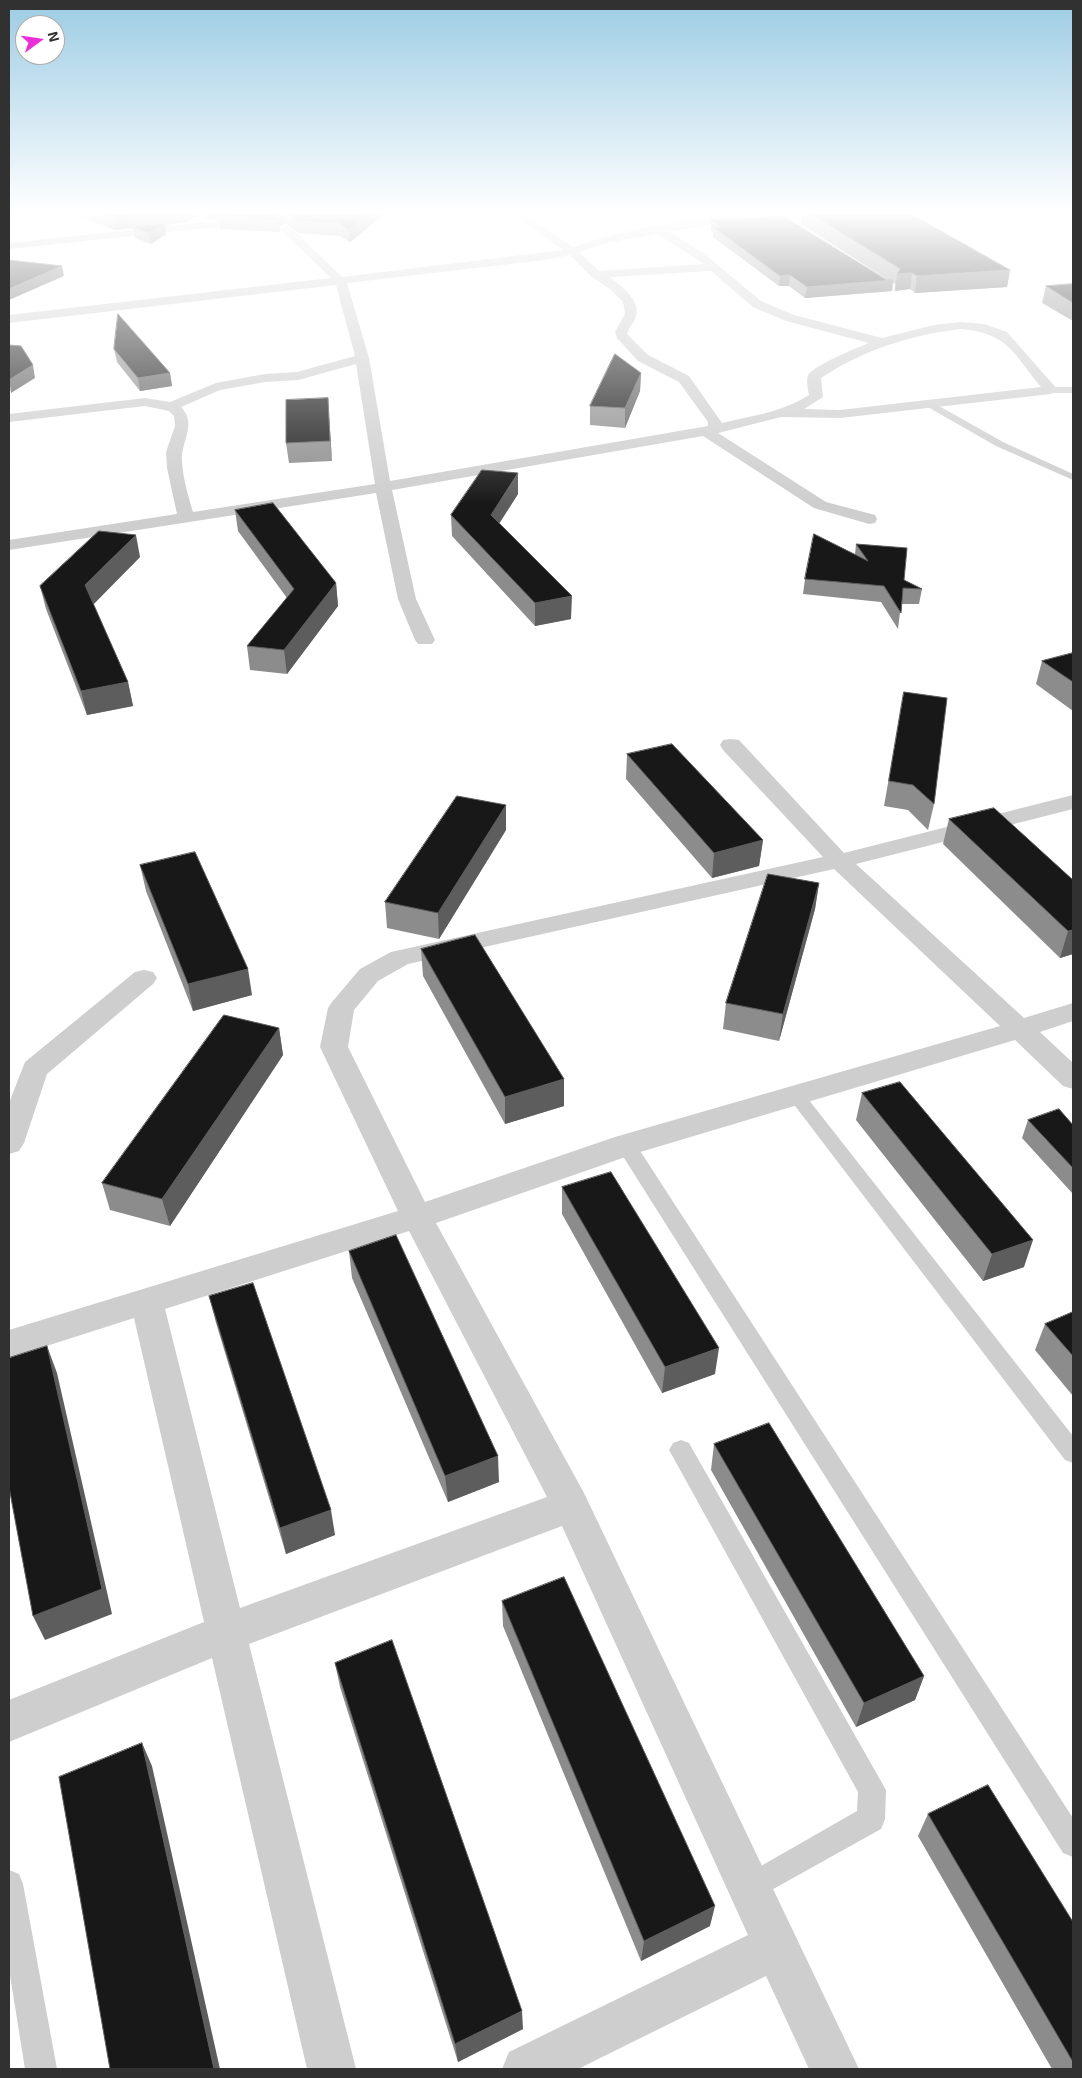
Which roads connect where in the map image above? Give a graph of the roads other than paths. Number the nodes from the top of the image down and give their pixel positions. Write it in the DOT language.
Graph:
graph roads {
  1 [pos="81,311"];
  2 [pos="349,311"];
  3 [pos="631,311"];
  4 [pos="774,311"];
  5 [pos="9,319"];
  6 [pos="884,343"];
  7 [pos="362,358"];
  8 [pos="1051,390"];
  9 [pos="1073,390"];
  10 [pos="929,404"];
  11 [pos="172,406"];
  12 [pos="781,413"];
  13 [pos="9,418"];
  14 [pos="711,430"];
  15 [pos="1073,476"];
  16 [pos="383,487"];
  17 [pos="186,517"];
  18 [pos="869,519"];
  19 [pos="9,546"];
  20 [pos="425,640"];
  21 [pos="731,745"];
  22 [pos="1073,802"];
  23 [pos="839,861"];
  24 [pos="144,978"];
  25 [pos="1073,1012"];
  26 [pos="1021,1029"];
  27 [pos="22,1071"];
  28 [pos="1073,1080"];
  29 [pos="795,1094"];
  30 [pos="9,1143"];
  31 [pos="626,1145"];
  32 [pos="417,1217"];
  33 [pos="147,1302"];
  34 [pos="9,1344"];
  35 [pos="681,1450"];
  36 [pos="1073,1453"];
  37 [pos="570,1505"];
  38 [pos="226,1633"];
  39 [pos="9,1721"];
  40 [pos="1073,1843"];
  41 [pos="9,1884"];
  42 [pos="750,1888"];
  43 [pos="776,1946"];
  44 [pos="41,2069"];
  45 [pos="331,2069"];
  46 [pos="526,2069"];
  47 [pos="834,2069"];
  1 -- 5 [label="street"];
  2 -- 7 [label="street"];
  3 -- 14 [label="street"];
  4 -- 6 [label="street"];
  6 -- 8 [label="street"];
  6 -- 12 [label="street"];
  7 -- 11 [label="street"];
  7 -- 16 [label="street"];
  8 -- 9 [label="lane"];
  8 -- 10 [label="street"];
  10 -- 12 [label="street"];
  10 -- 15 [label="lane"];
  11 -- 13 [label="street"];
  11 -- 17 [label="street"];
  12 -- 14 [label="street"];
  14 -- 16 [label="street"];
  14 -- 18 [label="street"];
  16 -- 17 [label="street"];
  16 -- 20 [label="street"];
  17 -- 19 [label="street"];
  21 -- 23 [label="street"];
  22 -- 23 [label="street"];
  23 -- 26 [label="street"];
  23 -- 32 [label="street"];
  24 -- 27 [label="street"];
  25 -- 26 [label="street"];
  26 -- 28 [label="street"];
  26 -- 29 [label="street"];
  27 -- 30 [label="street"];
  29 -- 31 [label="street"];
  29 -- 36 [label="lane"];
  31 -- 32 [label="street"];
  31 -- 40 [label="lane"];
  32 -- 33 [label="street"];
  32 -- 37 [label="street"];
  33 -- 34 [label="street"];
  33 -- 38 [label="street"];
  35 -- 42 [label="lane"];
  37 -- 38 [label="street"];
  37 -- 42 [label="street"];
  38 -- 39 [label="street"];
  38 -- 45 [label="street"];
  41 -- 44 [label="lane"];
  42 -- 43 [label="street"];
  43 -- 46 [label="street"];
  43 -- 47 [label="street"];
}
